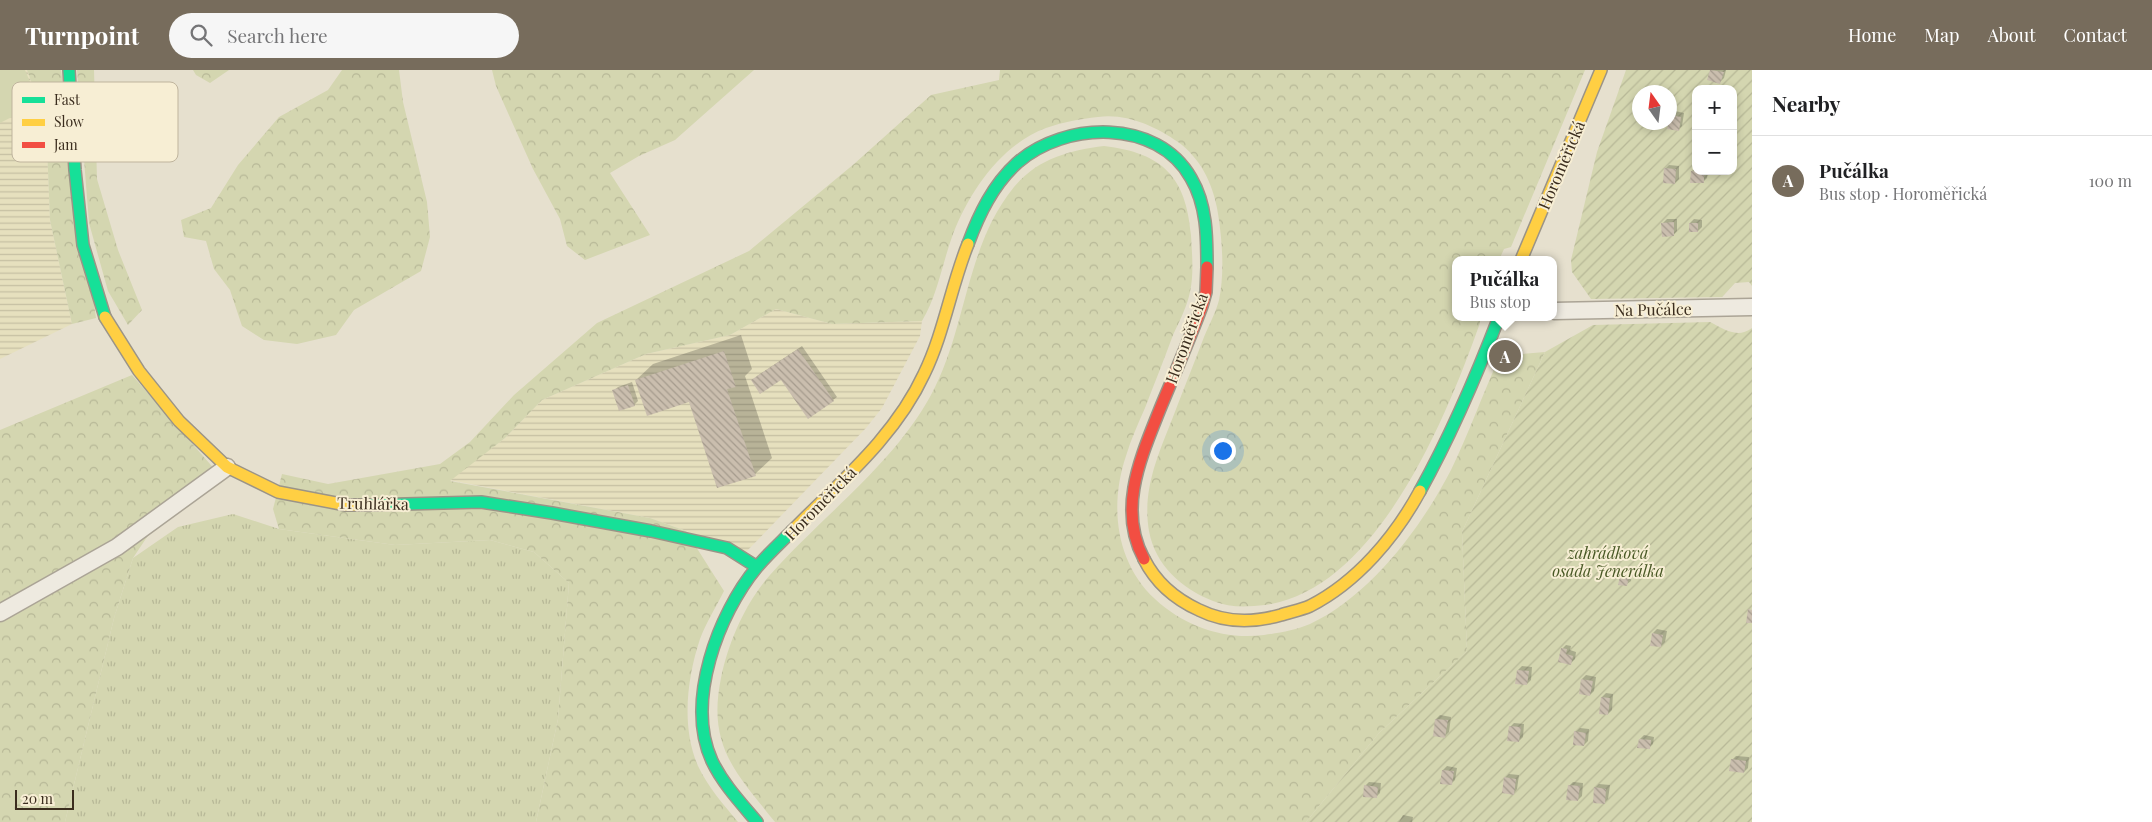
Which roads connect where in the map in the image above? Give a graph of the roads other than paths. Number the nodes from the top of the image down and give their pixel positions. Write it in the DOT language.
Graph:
graph roads {
  1 [pos="1601,70"];
  2 [pos="75,162"];
  3 [pos="1523,256"];
  4 [pos="1752,307"];
  5 [pos="1557,311"];
  6 [pos="1497,321"];
  7 [pos="227,467"];
  8 [pos="757,567"];
  9 [pos="0,613"];
  10 [pos="757,822"];
  1 -- 3 [label="main road, Horoměřická"];
  2 -- 7 [label="main road, Truhlářka"];
  4 -- 5 [label="street, Na Pučálce"];
  6 -- 8 [label="main road, Horoměřická"];
  7 -- 8 [label="main road, Truhlářka"];
  7 -- 9 [label="street"];
  8 -- 10 [label="main road, Horoměřická"];
}
